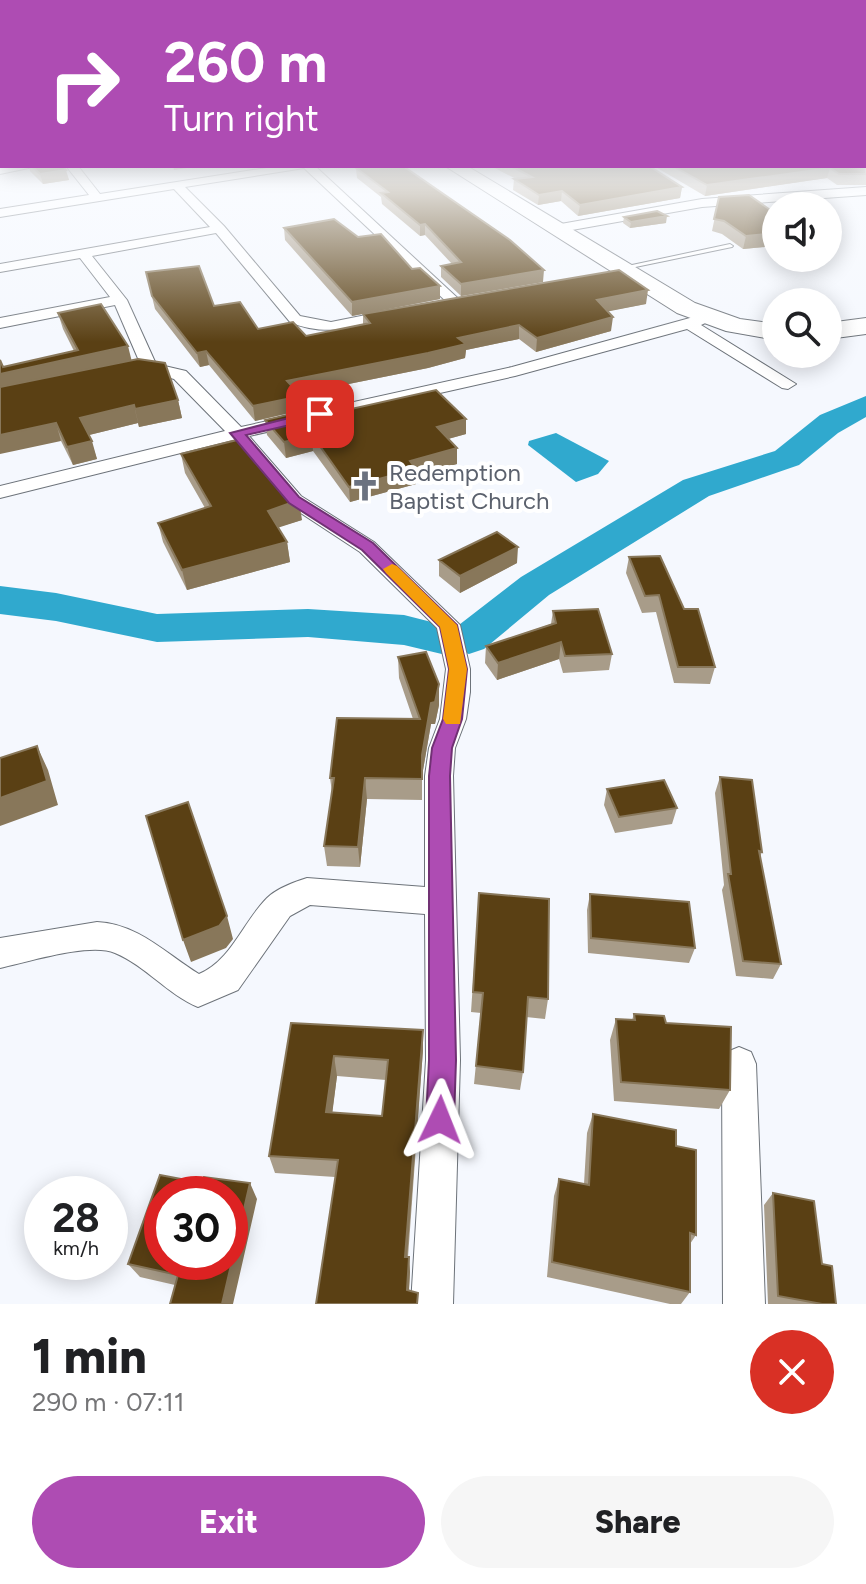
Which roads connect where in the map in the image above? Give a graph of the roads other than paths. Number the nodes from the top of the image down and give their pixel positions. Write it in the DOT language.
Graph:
graph roads {
  1 [pos="210,220"];
  2 [pos="367,220"];
  3 [pos="540,220"];
  4 [pos="607,220"];
  5 [pos="219,229"];
  6 [pos="555,229"];
  7 [pos="730,246"];
  8 [pos="82,252"];
  9 [pos="0,268"];
  10 [pos="618,274"];
  11 [pos="120,300"];
  12 [pos="456,303"];
  13 [pos="414,311"];
  14 [pos="698,321"];
  15 [pos="0,323"];
  16 [pos="866,326"];
  17 [pos="842,329"];
  18 [pos="762,330"];
  19 [pos="788,384"];
  20 [pos="237,433"];
  21 [pos="0,492"];
  22 [pos="440,902"];
  23 [pos="0,953"];
  24 [pos="739,1064"];
  25 [pos="432,1304"];
  26 [pos="744,1304"];
  1 -- 5 [label="street"];
  2 -- 12 [label="street"];
  3 -- 6 [label="main road"];
  4 -- 6 [label="street"];
  5 -- 8 [label="street"];
  5 -- 13 [label="street"];
  6 -- 10 [label="main road"];
  7 -- 10 [label="lane"];
  8 -- 9 [label="street"];
  8 -- 11 [label="street"];
  10 -- 14 [label="main road"];
  11 -- 15 [label="street"];
  11 -- 20 [label="street"];
  14 -- 18 [label="main road"];
  14 -- 19 [label="street"];
  14 -- 20 [label="street"];
  16 -- 17 [label="main road"];
  20 -- 21 [label="street"];
  20 -- 22 [label="street"];
  22 -- 23 [label="street"];
  22 -- 25 [label="street"];
  24 -- 26 [label="street"];
}
